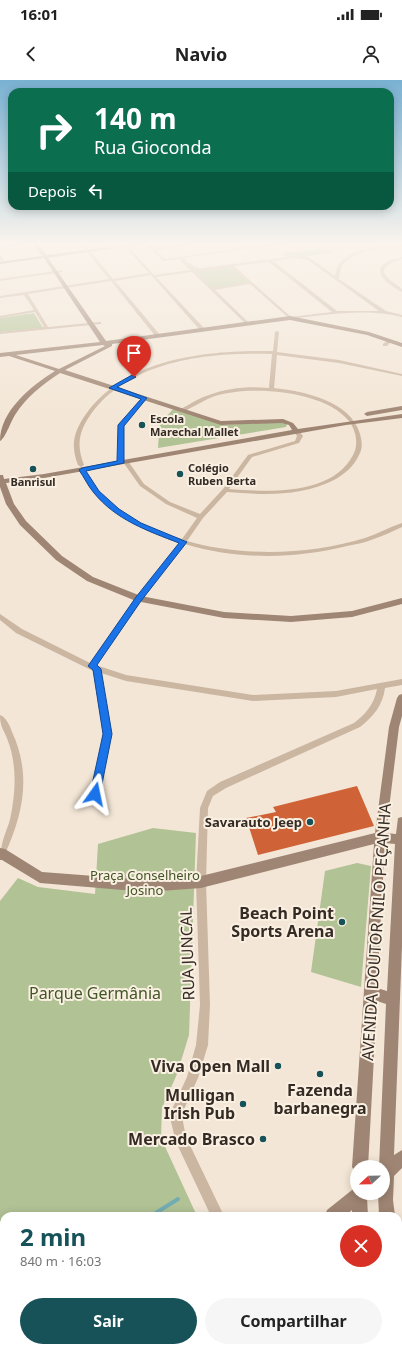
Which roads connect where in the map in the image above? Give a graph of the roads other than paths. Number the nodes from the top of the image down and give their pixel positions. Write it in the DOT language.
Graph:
graph roads {
  1 [pos="30,301"];
  2 [pos="76,301"];
  3 [pos="130,301"];
  4 [pos="177,301"];
  5 [pos="224,301"];
  6 [pos="271,301"];
  7 [pos="321,301"];
  8 [pos="369,301"];
  9 [pos="36,311"];
  10 [pos="384,312"];
  11 [pos="336,313"];
  12 [pos="0,316"];
  13 [pos="402,316"];
  14 [pos="94,317"];
  15 [pos="290,318"];
  16 [pos="99,323"];
  17 [pos="246,323"];
  18 [pos="91,324"];
  19 [pos="47,328"];
  20 [pos="103,329"];
  21 [pos="202,329"];
  22 [pos="277,332"];
  23 [pos="0,333"];
  24 [pos="107,335"];
  25 [pos="158,336"];
  26 [pos="390,341"];
  27 [pos="108,344"];
  28 [pos="385,345"];
  29 [pos="402,346"];
  30 [pos="275,352"];
  31 [pos="3,355"];
  32 [pos="59,370"];
  33 [pos="402,375"];
  34 [pos="112,388"];
  35 [pos="271,389"];
  36 [pos="144,398"];
  37 [pos="402,408"];
  38 [pos="183,410"];
  39 [pos="402,416"];
  40 [pos="350,420"];
  41 [pos="295,429"];
  42 [pos="0,439"];
  43 [pos="122,461"];
  44 [pos="82,468"];
  45 [pos="0,480"];
  46 [pos="225,490"];
  47 [pos="201,517"];
  48 [pos="402,525"];
  49 [pos="184,542"];
  50 [pos="138,599"];
  51 [pos="402,601"];
  52 [pos="0,616"];
  53 [pos="94,667"];
  54 [pos="402,682"];
  55 [pos="382,686"];
  56 [pos="402,698"];
  57 [pos="0,718"];
  58 [pos="95,794"];
  59 [pos="402,822"];
  60 [pos="380,837"];
  61 [pos="401,840"];
  62 [pos="1,854"];
  63 [pos="201,882"];
  64 [pos="370,993"];
  65 [pos="393,999"];
  66 [pos="402,1158"];
  67 [pos="360,1160"];
  68 [pos="386,1160"];
  69 [pos="390,1169"];
  70 [pos="352,1200"];
  71 [pos="359,1200"];
  72 [pos="386,1200"];
  73 [pos="216,1212"];
  74 [pos="338,1212"];
  75 [pos="360,1212"];
  76 [pos="386,1212"];
  1 -- 9 [label="street"];
  2 -- 18 [label="main road"];
  3 -- 25 [label="street"];
  4 -- 21 [label="street"];
  5 -- 17 [label="street"];
  6 -- 15 [label="street"];
  7 -- 11 [label="street"];
  8 -- 10 [label="street"];
  9 -- 12 [label="street"];
  9 -- 19 [label="street"];
  10 -- 11 [label="street"];
  10 -- 13 [label="street"];
  11 -- 15 [label="street"];
  14 -- 16 [label="main road"];
  15 -- 17 [label="main road"];
  15 -- 26 [label="main road"];
  16 -- 18 [label="street"];
  16 -- 20 [label="main road"];
  17 -- 21 [label="main road"];
  18 -- 19 [label="street"];
  18 -- 27 [label="main road"];
  19 -- 23 [label="street"];
  21 -- 25 [label="main road"];
  22 -- 30 [label="street"];
  24 -- 27 [label="main road"];
  25 -- 27 [label="main road"];
  26 -- 28 [label="street"];
  26 -- 29 [label="main road"];
  27 -- 31 [label="main road"];
  27 -- 32 [label="main road"];
  30 -- 33 [label="street"];
  30 -- 34 [label="street"];
  30 -- 35 [label="street"];
  31 -- 32 [label="main road"];
  32 -- 34 [label="main road"];
  32 -- 42 [label="main road"];
  34 -- 36 [label="main road"];
  34 -- 44 [label="street"];
  35 -- 38 [label="street"];
  35 -- 40 [label="street"];
  36 -- 38 [label="main road"];
  36 -- 43 [label="street"];
  37 -- 40 [label="main road"];
  38 -- 41 [label="main road"];
  39 -- 40 [label="main road"];
  40 -- 41 [label="main road"];
  40 -- 46 [label="street"];
  41 -- 43 [label="main road"];
  41 -- 46 [label="street"];
  43 -- 44 [label="main road"];
  43 -- 47 [label="street"];
  44 -- 45 [label="main road"];
  44 -- 49 [label="street"];
  45 -- 50 [label="main road"];
  46 -- 47 [label="street"];
  47 -- 49 [label="street"];
  48 -- 49 [label="street"];
  49 -- 50 [label="street"];
  50 -- 51 [label="main road"];
  50 -- 53 [label="street"];
  52 -- 53 [label="street"];
  53 -- 55 [label="street"];
  53 -- 58 [label="street"];
  54 -- 55 [label="street"];
  55 -- 63 [label="street, RUA JUNCAL"];
  56 -- 60 [label="main road, AVENIDA DOUTOR NILO PEÇANHA"];
  57 -- 62 [label="street"];
  59 -- 61 [label="main road, AVENIDA DOUTOR NILO PEÇANHA"];
  60 -- 61 [label="main road"];
  60 -- 63 [label="main road"];
  60 -- 64 [label="main road, AVENIDA DOUTOR NILO PEÇANHA"];
  61 -- 65 [label="main road, AVENIDA DOUTOR NILO PEÇANHA"];
  62 -- 63 [label="main road"];
  63 -- 73 [label="street, RUA JUNCAL"];
  64 -- 65 [label="main road"];
  64 -- 67 [label="main road, AVENIDA DOUTOR NILO PEÇANHA"];
  65 -- 68 [label="main road, AVENIDA DOUTOR NILO PEÇANHA"];
  66 -- 69 [label="main road"];
  70 -- 74 [label="main road"];
  71 -- 75 [label="main road"];
  72 -- 76 [label="main road, AVENIDA DOUTOR NILO PEÇANHA"];
}
